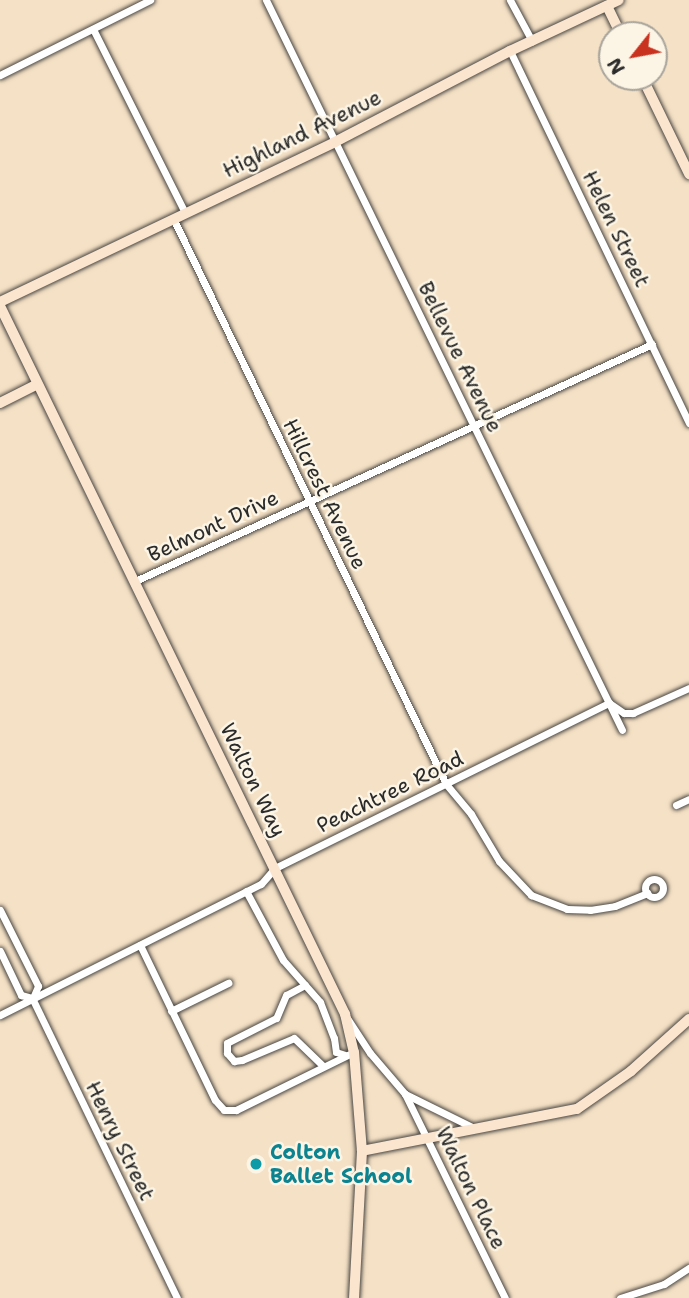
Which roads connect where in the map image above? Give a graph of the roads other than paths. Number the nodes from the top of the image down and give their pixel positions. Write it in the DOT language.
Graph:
graph roads {
  1 [pos="150,0"];
  2 [pos="266,0"];
  3 [pos="510,0"];
  4 [pos="619,0"];
  5 [pos="607,6"];
  6 [pos="614,21"];
  7 [pos="93,29"];
  8 [pos="532,41"];
  9 [pos="510,51"];
  10 [pos="0,75"];
  11 [pos="649,91"];
  12 [pos="335,142"];
  13 [pos="689,174"];
  14 [pos="184,211"];
  15 [pos="173,218"];
  16 [pos="0,304"];
  17 [pos="652,344"];
  18 [pos="36,385"];
  19 [pos="0,403"];
  20 [pos="689,423"];
  21 [pos="474,426"];
  22 [pos="309,502"];
  23 [pos="133,582"];
  24 [pos="689,688"];
  25 [pos="609,703"];
  26 [pos="622,730"];
  27 [pos="446,784"];
  28 [pos="689,799"];
  29 [pos="676,805"];
  30 [pos="275,868"];
  31 [pos="246,891"];
  32 [pos="647,893"];
  33 [pos="0,910"];
  34 [pos="140,945"];
  35 [pos="0,951"];
  36 [pos="228,983"];
  37 [pos="305,985"];
  38 [pos="33,998"];
  39 [pos="171,1012"];
  40 [pos="345,1014"];
  41 [pos="0,1015"];
  42 [pos="689,1019"];
  43 [pos="350,1054"];
  44 [pos="323,1066"];
  45 [pos="405,1094"];
  46 [pos="472,1128"];
  47 [pos="428,1139"];
  48 [pos="362,1151"];
  49 [pos="689,1268"];
  50 [pos="177,1298"];
  51 [pos="354,1298"];
  52 [pos="505,1298"];
  53 [pos="620,1298"];
  1 -- 7 [label="street"];
  2 -- 12 [label="street, Bellevue Avenue"];
  3 -- 8 [label="street"];
  4 -- 5 [label="main road, Highland Avenue"];
  5 -- 6 [label="main road"];
  5 -- 8 [label="main road, Highland Avenue"];
  7 -- 10 [label="street"];
  7 -- 14 [label="street"];
  8 -- 9 [label="main road, Highland Avenue"];
  9 -- 12 [label="main road, Highland Avenue"];
  9 -- 17 [label="street, Helen Street"];
  11 -- 13 [label="main road"];
  12 -- 14 [label="main road, Highland Avenue"];
  12 -- 21 [label="street, Bellevue Avenue"];
  14 -- 15 [label="main road, Highland Avenue"];
  15 -- 16 [label="main road, Highland Avenue"];
  15 -- 22 [label="street, Hillcrest Avenue"];
  16 -- 18 [label="main road, Walton Way"];
  17 -- 20 [label="street, Helen Street"];
  17 -- 21 [label="street, Belmont Drive"];
  18 -- 19 [label="main road"];
  18 -- 23 [label="main road, Walton Way"];
  21 -- 22 [label="street, Belmont Drive"];
  21 -- 25 [label="street, Bellevue Avenue"];
  22 -- 23 [label="street, Belmont Drive"];
  22 -- 27 [label="street, Hillcrest Avenue"];
  23 -- 30 [label="main road, Walton Way"];
  24 -- 25 [label="street"];
  25 -- 26 [label="street, Bellevue Avenue"];
  25 -- 27 [label="street, Peachtree Road"];
  27 -- 30 [label="street, Peachtree Road"];
  27 -- 32 [label="street, Hillcrest Avenue"];
  28 -- 29 [label="street"];
  30 -- 31 [label="street, Peachtree Road"];
  30 -- 40 [label="main road, Walton Way"];
  31 -- 34 [label="street, Peachtree Road"];
  31 -- 37 [label="street"];
  33 -- 38 [label="street, Henry Street"];
  34 -- 38 [label="street, Peachtree Road"];
  34 -- 39 [label="street"];
  35 -- 38 [label="street, Henry Street"];
  36 -- 39 [label="street"];
  37 -- 43 [label="street"];
  37 -- 44 [label="street"];
  38 -- 41 [label="street, Peachtree Road"];
  38 -- 50 [label="street, Henry Street"];
  39 -- 44 [label="street"];
  40 -- 43 [label="main road, Walton Way"];
  40 -- 45 [label="street"];
  42 -- 46 [label="main road"];
  43 -- 44 [label="street"];
  43 -- 48 [label="main road, Walton Way"];
  45 -- 46 [label="street"];
  45 -- 47 [label="street, Walton Place"];
  46 -- 47 [label="main road"];
  47 -- 48 [label="main road"];
  47 -- 52 [label="street, Walton Place"];
  48 -- 51 [label="main road, Walton Way"];
  49 -- 53 [label="street"];
}
